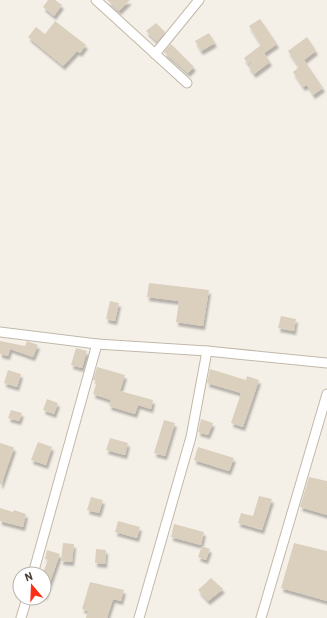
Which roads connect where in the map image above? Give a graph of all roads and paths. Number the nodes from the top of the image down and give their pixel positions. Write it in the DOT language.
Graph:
graph roads {
  1 [pos="96,0"];
  2 [pos="199,0"];
  3 [pos="155,54"];
  4 [pos="187,83"];
  5 [pos="0,332"];
  6 [pos="96,344"];
  7 [pos="207,351"];
  8 [pos="327,363"];
  9 [pos="327,394"];
  10 [pos="35,566"];
  11 [pos="25,606"];
  12 [pos="21,618"];
  13 [pos="140,618"];
  14 [pos="261,618"];
  1 -- 3 [label="street"];
  2 -- 3 [label="street"];
  3 -- 4 [label="street"];
  5 -- 6 [label="street"];
  6 -- 7 [label="street"];
  6 -- 10 [label="street"];
  7 -- 8 [label="street"];
  7 -- 13 [label="street"];
  9 -- 14 [label="street"];
  11 -- 12 [label="street"];
}
